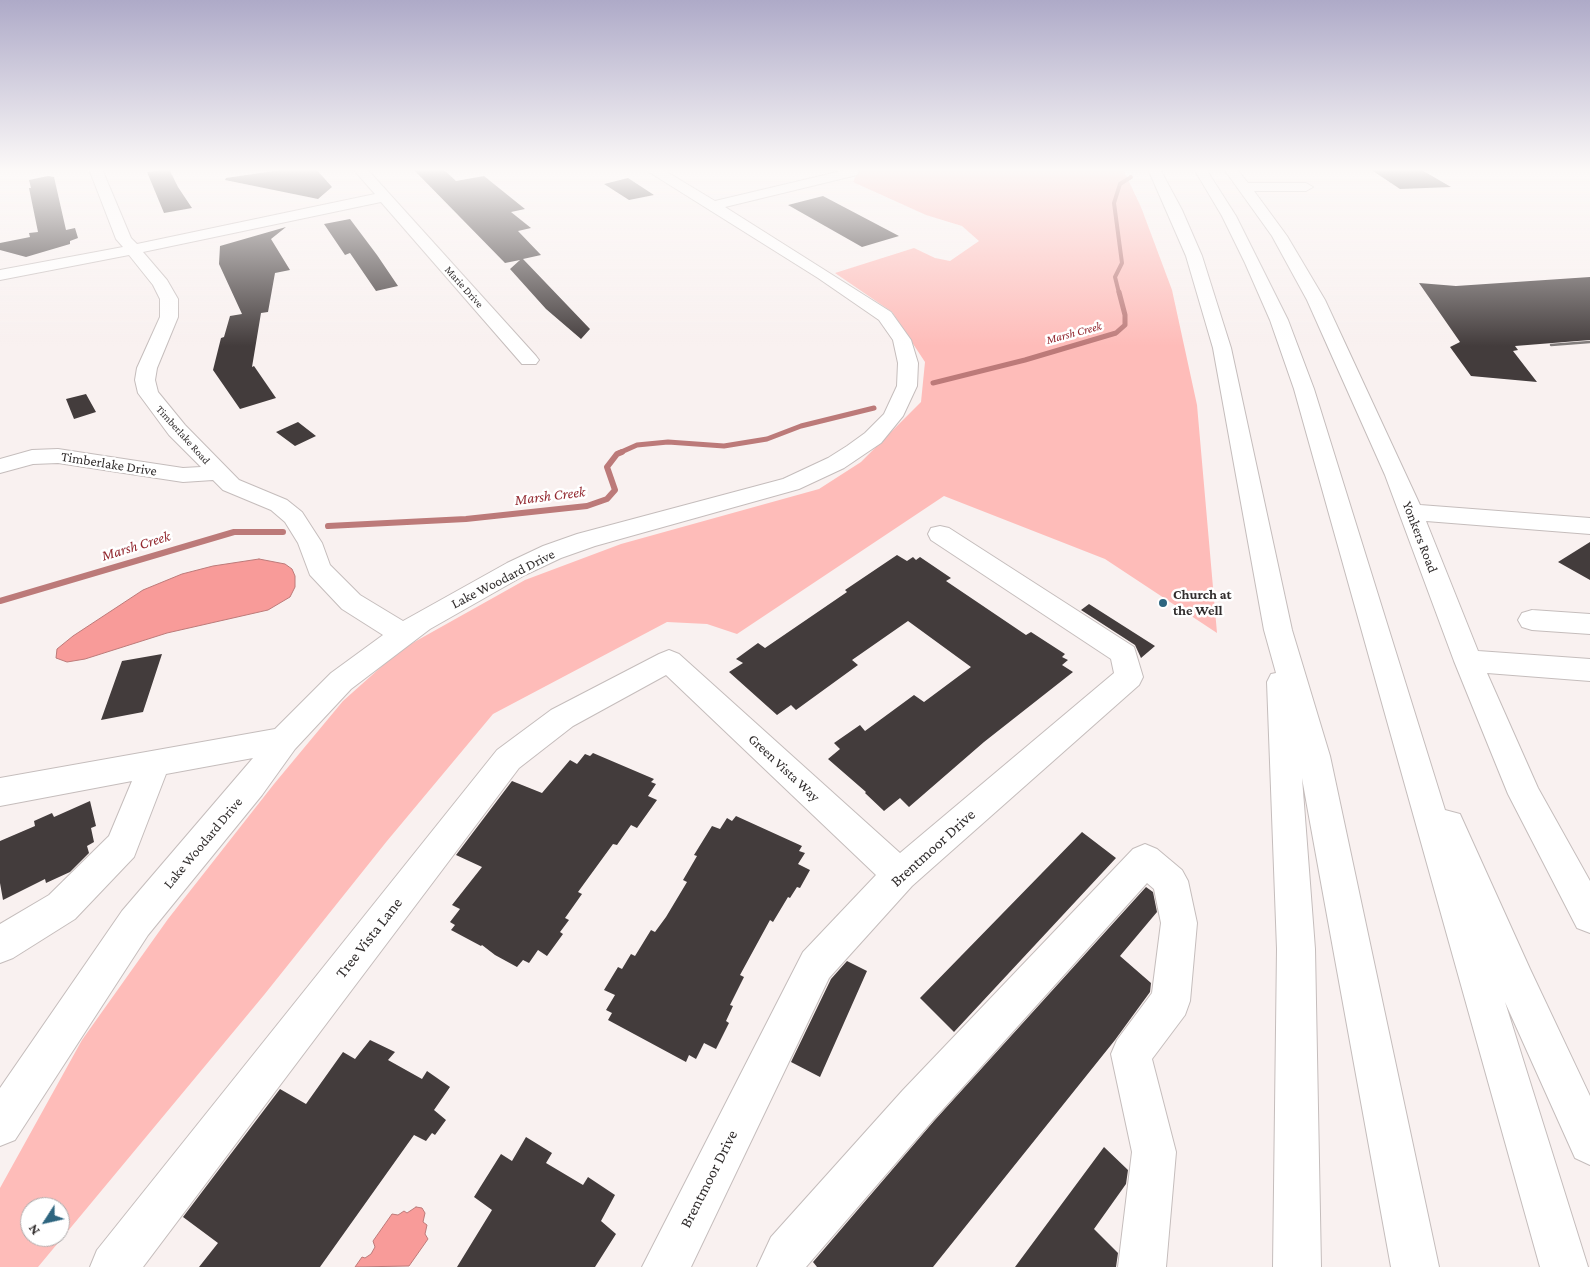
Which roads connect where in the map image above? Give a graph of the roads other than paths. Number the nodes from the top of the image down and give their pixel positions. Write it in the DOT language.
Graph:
graph roads {
  1 [pos="120,228"];
  2 [pos="236,228"];
  3 [pos="411,228"];
  4 [pos="750,228"];
  5 [pos="1182,228"];
  6 [pos="1235,228"];
  7 [pos="1273,228"];
  8 [pos="133,250"];
  9 [pos="0,275"];
  10 [pos="529,360"];
  11 [pos="0,466"];
  12 [pos="218,473"];
  13 [pos="1410,512"];
  14 [pos="1590,526"];
  15 [pos="940,534"];
  16 [pos="1532,620"];
  17 [pos="1590,624"];
  18 [pos="1278,630"];
  19 [pos="403,634"];
  20 [pos="669,661"];
  21 [pos="1468,661"];
  22 [pos="1590,670"];
  23 [pos="1401,715"];
  24 [pos="284,740"];
  25 [pos="155,763"];
  26 [pos="0,792"];
  27 [pos="900,875"];
  28 [pos="1590,916"];
  29 [pos="0,945"];
  30 [pos="0,1125"];
  31 [pos="1590,1143"];
  32 [pos="114,1267"];
  33 [pos="666,1267"];
  34 [pos="781,1267"];
  35 [pos="1142,1267"];
  36 [pos="1297,1267"];
  37 [pos="1415,1267"];
  38 [pos="1564,1267"];
  1 -- 8 [label="main road, Timberlake Road"];
  2 -- 8 [label="main road"];
  3 -- 10 [label="main road, Marie Drive"];
  4 -- 19 [label="main road, Lake Woodard Drive"];
  5 -- 18 [label="main road"];
  6 -- 23 [label="main road"];
  7 -- 13 [label="main road, Yonkers Road"];
  8 -- 9 [label="main road"];
  8 -- 12 [label="main road, Timberlake Road"];
  11 -- 12 [label="main road, Timberlake Drive"];
  12 -- 19 [label="main road, Timberlake Road"];
  13 -- 14 [label="main road"];
  13 -- 21 [label="main road, Yonkers Road"];
  15 -- 27 [label="main road, Brentmoor Drive"];
  16 -- 17 [label="main road"];
  18 -- 36 [label="main road"];
  18 -- 37 [label="main road"];
  19 -- 24 [label="main road, Lake Woodard Drive"];
  20 -- 27 [label="main road, Green Vista Way"];
  20 -- 32 [label="main road, Tree Vista Lane"];
  21 -- 22 [label="main road"];
  21 -- 28 [label="main road, Yonkers Road"];
  23 -- 31 [label="main road"];
  23 -- 38 [label="main road"];
  24 -- 25 [label="main road"];
  24 -- 30 [label="main road, Lake Woodard Drive"];
  25 -- 26 [label="main road"];
  25 -- 29 [label="main road"];
  27 -- 33 [label="main road, Brentmoor Drive"];
  34 -- 35 [label="main road"];
}
